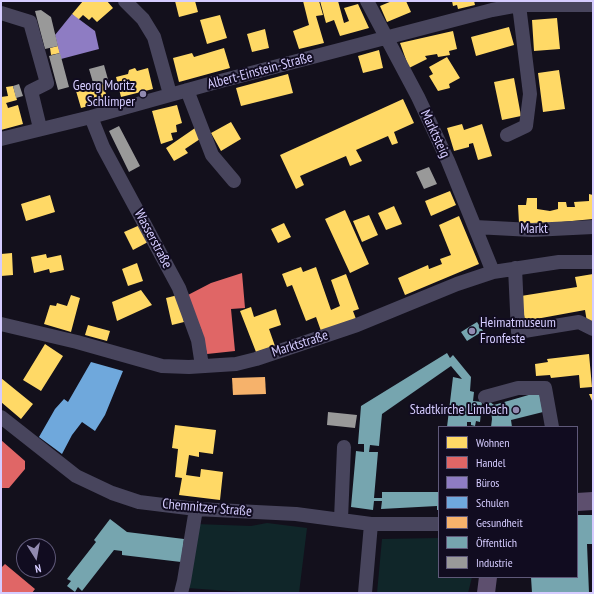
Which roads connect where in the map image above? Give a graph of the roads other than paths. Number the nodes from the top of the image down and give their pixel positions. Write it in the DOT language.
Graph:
graph roads {
  1 [pos="126,1"];
  2 [pos="367,1"];
  3 [pos="577,3"];
  4 [pos="519,5"];
  5 [pos="593,5"];
  6 [pos="1,13"];
  7 [pos="387,37"];
  8 [pos="187,90"];
  9 [pos="170,94"];
  10 [pos="91,117"];
  11 [pos="40,128"];
  12 [pos="507,135"];
  13 [pos="1,139"];
  14 [pos="234,181"];
  15 [pos="475,227"];
  16 [pos="593,227"];
  17 [pos="593,262"];
  18 [pos="515,268"];
  19 [pos="493,272"];
  20 [pos="1,324"];
  21 [pos="593,329"];
  22 [pos="202,366"];
  23 [pos="485,397"];
  24 [pos="1,417"];
  25 [pos="552,426"];
  26 [pos="344,447"];
  27 [pos="593,501"];
  28 [pos="578,502"];
  29 [pos="196,509"];
  30 [pos="341,519"];
  31 [pos="371,524"];
  32 [pos="438,524"];
  33 [pos="488,578"];
  34 [pos="181,593"];
  35 [pos="365,593"];
  36 [pos="486,593"];
  1 -- 9 [label="street"];
  2 -- 7 [label="street, Marktsteig"];
  3 -- 4 [label="street, Albert-Einstein-Straße"];
  3 -- 5 [label="street, Albert-Einstein-Straße"];
  4 -- 7 [label="street, Albert-Einstein-Straße"];
  4 -- 12 [label="street"];
  6 -- 11 [label="street"];
  7 -- 8 [label="street, Albert-Einstein-Straße"];
  7 -- 15 [label="street, Marktsteig"];
  8 -- 9 [label="street, Albert-Einstein-Straße"];
  8 -- 14 [label="street"];
  9 -- 10 [label="street, Albert-Einstein-Straße"];
  10 -- 11 [label="street, Albert-Einstein-Straße"];
  10 -- 22 [label="street, Wasserstraße"];
  11 -- 13 [label="street, Albert-Einstein-Straße"];
  15 -- 16 [label="street, Markt"];
  15 -- 19 [label="street, Marktsteig"];
  17 -- 18 [label="street, Marktstraße"];
  18 -- 19 [label="street, Marktstraße"];
  18 -- 21 [label="street"];
  19 -- 22 [label="street, Marktstraße"];
  20 -- 22 [label="street, Marktstraße"];
  23 -- 25 [label="street"];
  24 -- 29 [label="street, Chemnitzer Straße"];
  26 -- 30 [label="street"];
  27 -- 28 [label="main road"];
  29 -- 30 [label="street, Chemnitzer Straße"];
  29 -- 34 [label="street"];
  30 -- 31 [label="street, Chemnitzer Straße"];
  31 -- 32 [label="street, Chemnitzer Straße"];
  31 -- 35 [label="street"];
  33 -- 36 [label="main road"];
}
